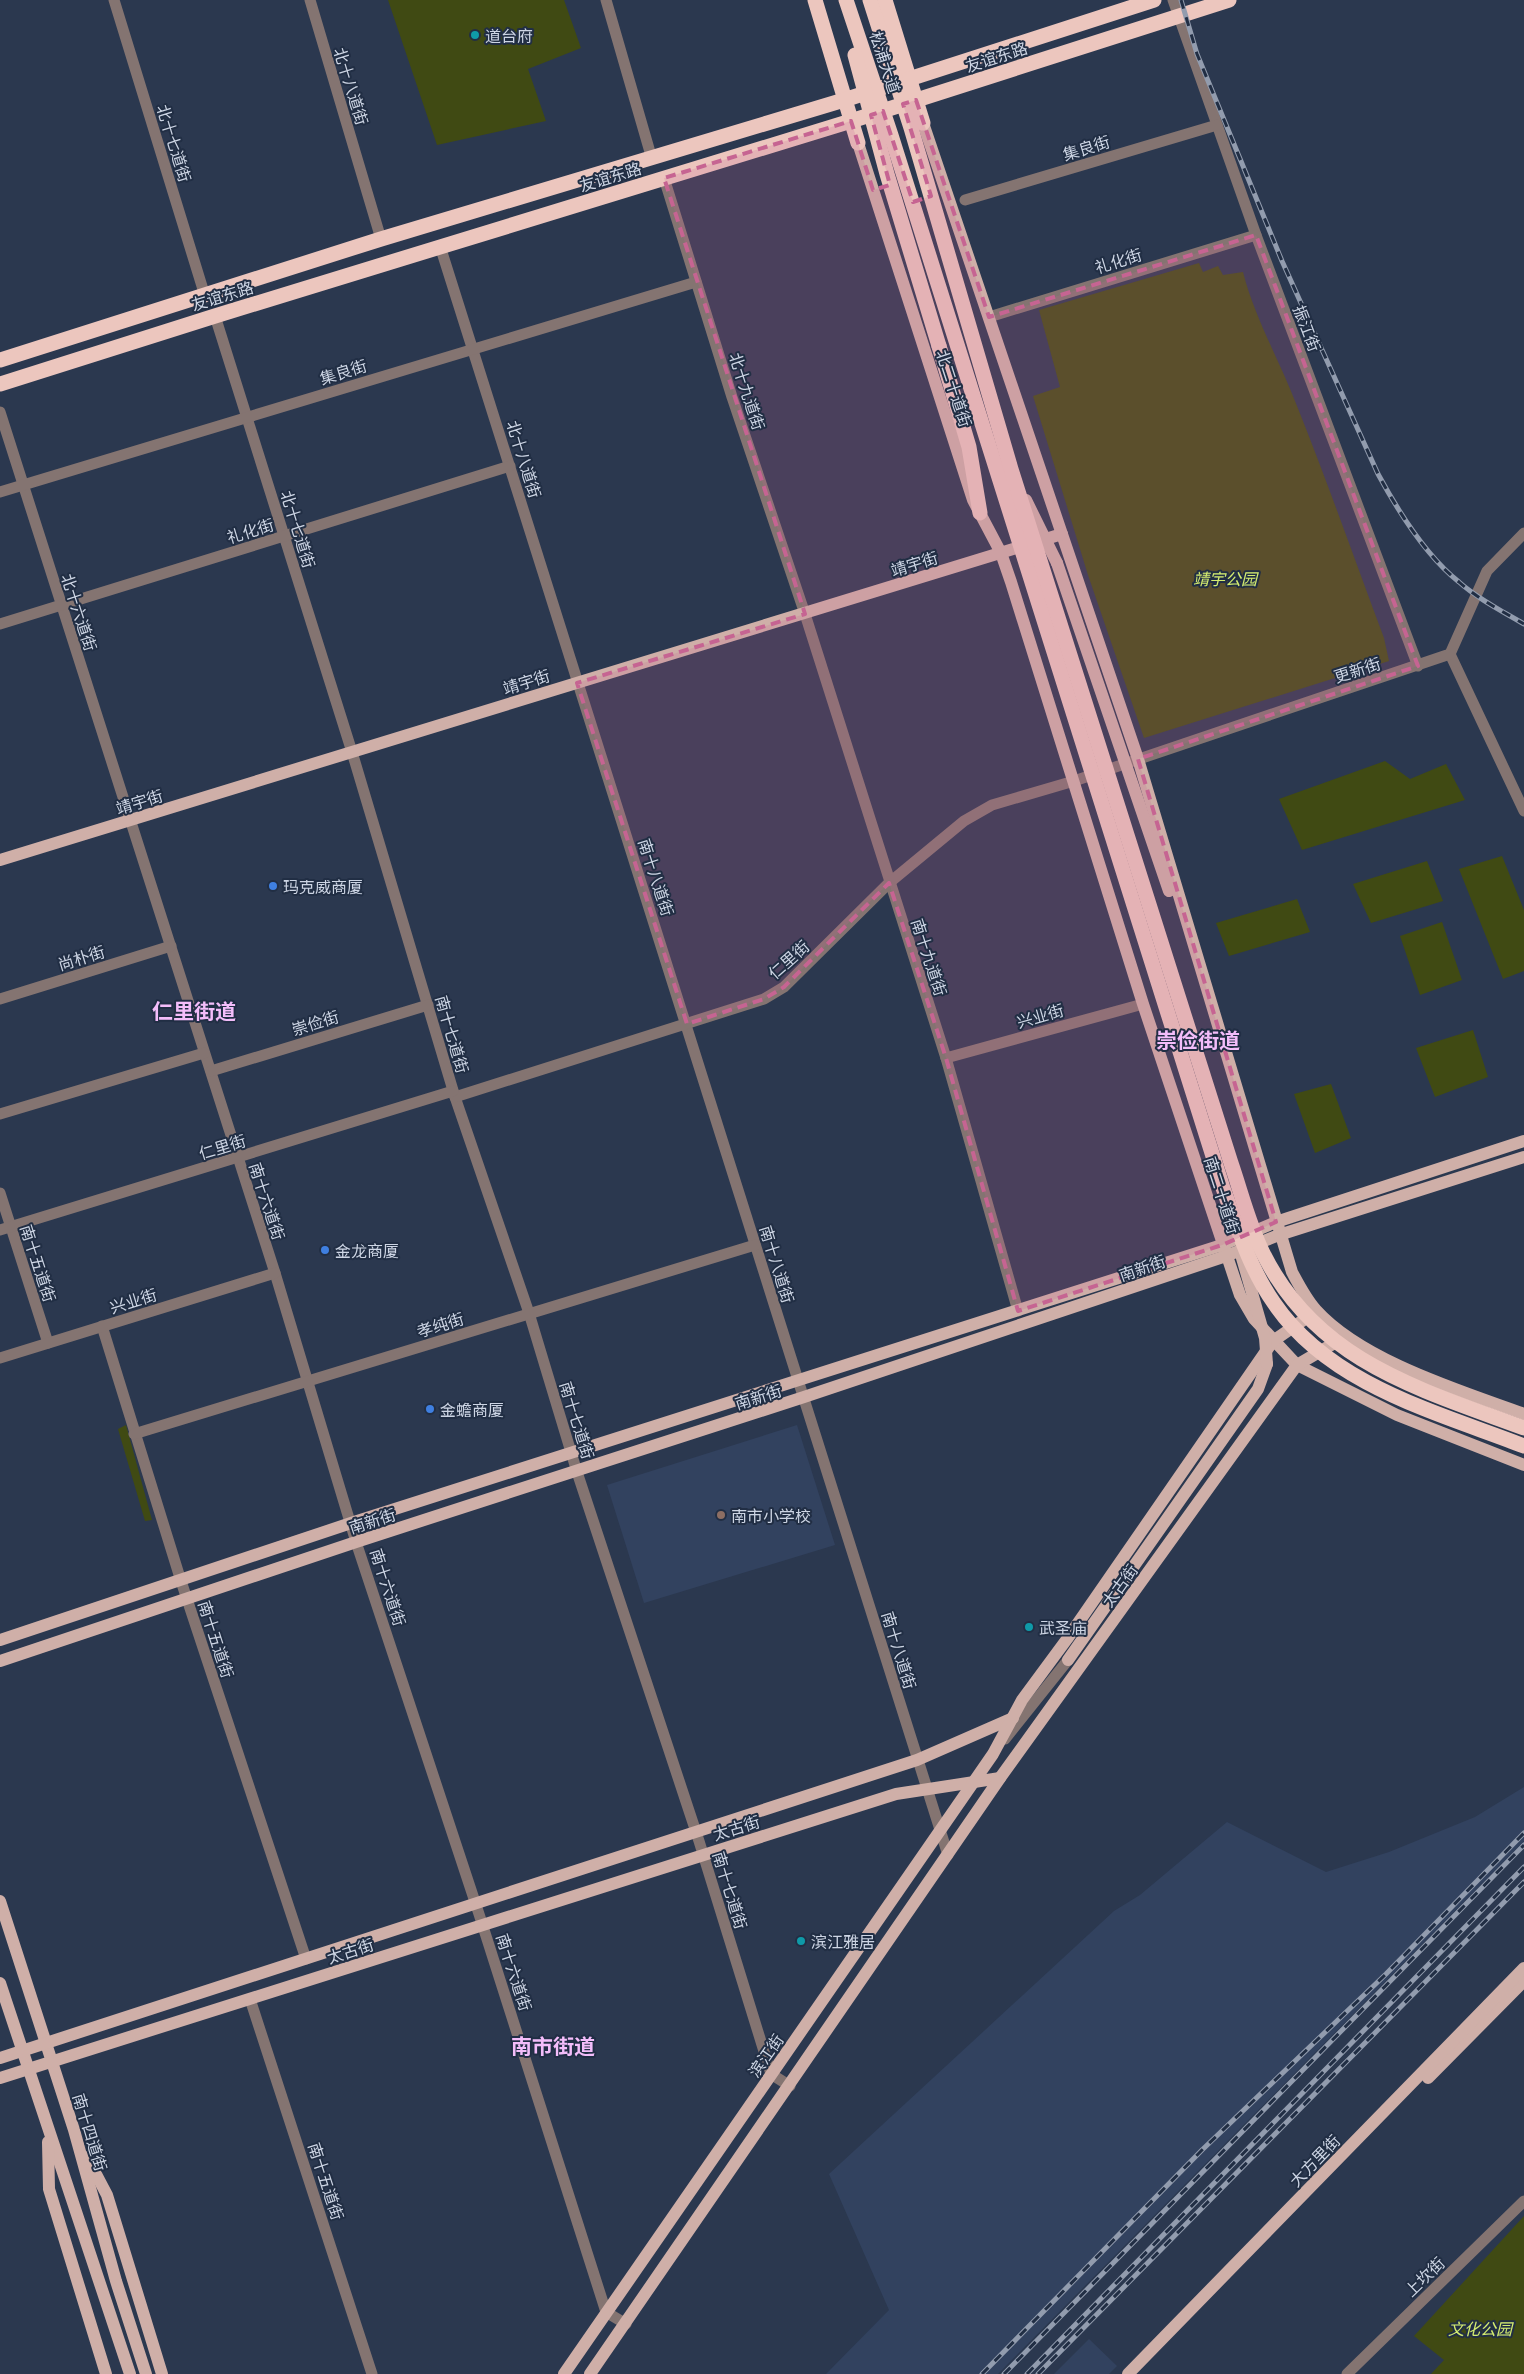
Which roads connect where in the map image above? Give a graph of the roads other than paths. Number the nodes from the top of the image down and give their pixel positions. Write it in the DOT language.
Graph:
graph roads {
  1 [pos="114,0"];
  2 [pos="310,0"];
  3 [pos="606,0"];
  4 [pos="814,0"];
  5 [pos="840,0"];
  6 [pos="846,0"];
  7 [pos="870,0"];
  8 [pos="886,0"];
  9 [pos="1154,0"];
  10 [pos="1173,0"];
  11 [pos="1229,0"];
  12 [pos="1178,16"];
  13 [pos="909,79"];
  14 [pos="844,100"];
  15 [pos="916,100"];
  16 [pos="851,122"];
  17 [pos="917,126"];
  18 [pos="1217,126"];
  19 [pos="858,143"];
  20 [pos="652,159"];
  21 [pos="664,178"];
  22 [pos="965,200"];
  23 [pos="1256,235"];
  24 [pos="381,239"];
  25 [pos="440,246"];
  26 [pos="696,282"];
  27 [pos="205,296"];
  28 [pos="215,316"];
  29 [pos="989,317"];
  30 [pos="473,349"];
  31 [pos="0,360"];
  32 [pos="0,384"];
  33 [pos="0,412"];
  34 [pos="247,418"];
  35 [pos="510,466"];
  36 [pos="1011,469"];
  37 [pos="23,485"];
  38 [pos="0,492"];
  39 [pos="980,513"];
  40 [pos="1524,533"];
  41 [pos="1062,534"];
  42 [pos="284,536"];
  43 [pos="1001,553"];
  44 [pos="60,606"];
  45 [pos="805,614"];
  46 [pos="0,624"];
  47 [pos="1452,649"];
  48 [pos="1418,666"];
  49 [pos="577,683"];
  50 [pos="352,752"];
  51 [pos="1138,759"];
  52 [pos="1125,763"];
  53 [pos="1074,781"];
  54 [pos="1524,798"];
  55 [pos="1524,811"];
  56 [pos="131,820"];
  57 [pos="0,860"];
  58 [pos="889,884"];
  59 [pos="171,946"];
  60 [pos="0,1000"];
  61 [pos="1144,1004"];
  62 [pos="428,1006"];
  63 [pos="687,1024"];
  64 [pos="204,1053"];
  65 [pos="946,1058"];
  66 [pos="210,1071"];
  67 [pos="454,1094"];
  68 [pos="1238,1094"];
  69 [pos="0,1114"];
  70 [pos="1524,1141"];
  71 [pos="1524,1157"];
  72 [pos="238,1158"];
  73 [pos="1223,1188"];
  74 [pos="0,1193"];
  75 [pos="1276,1222"];
  76 [pos="5,1228"];
  77 [pos="1279,1234"];
  78 [pos="755,1245"];
  79 [pos="1224,1250"];
  80 [pos="275,1273"];
  81 [pos="1018,1311"];
  82 [pos="1317,1311"];
  83 [pos="529,1314"];
  84 [pos="102,1326"];
  85 [pos="1346,1336"];
  86 [pos="1273,1341"];
  87 [pos="48,1343"];
  88 [pos="0,1358"];
  89 [pos="1297,1365"];
  90 [pos="797,1379"];
  91 [pos="308,1381"];
  92 [pos="804,1398"];
  93 [pos="1524,1414"];
  94 [pos="1524,1428"];
  95 [pos="134,1434"];
  96 [pos="1524,1446"];
  97 [pos="571,1452"];
  98 [pos="1524,1465"];
  99 [pos="577,1472"];
  100 [pos="351,1523"];
  101 [pos="356,1542"];
  102 [pos="181,1581"];
  103 [pos="186,1598"];
  104 [pos="0,1640"];
  105 [pos="1068,1660"];
  106 [pos="0,1661"];
  107 [pos="1013,1718"];
  108 [pos="993,1754"];
  109 [pos="917,1760"];
  110 [pos="1000,1778"];
  111 [pos="974,1782"];
  112 [pos="927,1789"];
  113 [pos="940,1831"];
  114 [pos="697,1833"];
  115 [pos="703,1854"];
  116 [pos="948,1855"];
  117 [pos="0,1901"];
  118 [pos="476,1905"];
  119 [pos="482,1925"];
  120 [pos="306,1959"];
  121 [pos="1524,1968"];
  122 [pos="1524,1981"];
  123 [pos="0,1983"];
  124 [pos="250,1999"];
  125 [pos="46,2043"];
  126 [pos="22,2051"];
  127 [pos="0,2058"];
  128 [pos="52,2062"];
  129 [pos="28,2069"];
  130 [pos="771,2074"];
  131 [pos="0,2078"];
  132 [pos="790,2086"];
  133 [pos="48,2130"];
  134 [pos="74,2130"];
  135 [pos="1524,2201"];
  136 [pos="606,2312"];
  137 [pos="626,2324"];
  138 [pos="106,2374"];
  139 [pos="130,2374"];
  140 [pos="146,2374"];
  141 [pos="162,2374"];
  142 [pos="372,2374"];
  143 [pos="564,2374"];
  144 [pos="590,2374"];
  145 [pos="1128,2374"];
  146 [pos="1137,2374"];
  147 [pos="1348,2374"];
  1 -- 27 [label="street, 北十七道街"];
  2 -- 24 [label="street, 北十八道街"];
  3 -- 20 [label="street"];
  4 -- 14 [label="highway, 北二十道街"];
  5 -- 39 [label="highway, bridge"];
  6 -- 73 [label="highway, 松浦大道, bridge"];
  7 -- 17 [label="highway, 松浦大道, bridge"];
  8 -- 13 [label="highway"];
  9 -- 13 [label="highway, 友谊东路"];
  10 -- 12 [label="street, 振江街"];
  11 -- 12 [label="highway, 友谊东路"];
  12 -- 15 [label="highway, 友谊东路"];
  12 -- 18 [label="street, 振江街"];
  13 -- 14 [label="highway, 友谊东路"];
  13 -- 15 [label="highway"];
  14 -- 16 [label="highway, 北二十道街"];
  14 -- 20 [label="highway, 友谊东路"];
  15 -- 16 [label="highway, 友谊东路"];
  15 -- 17 [label="highway"];
  16 -- 19 [label="highway, 北二十道街"];
  16 -- 21 [label="highway, 友谊东路"];
  17 -- 29 [label="main road"];
  17 -- 36 [label="highway, bridge"];
  18 -- 22 [label="street, 集良街"];
  18 -- 23 [label="street, 振江街"];
  19 -- 39 [label="main road, 北二十道街"];
  20 -- 24 [label="highway, 友谊东路"];
  21 -- 25 [label="highway, 友谊东路"];
  21 -- 26 [label="street, 北十九道街"];
  23 -- 29 [label="street, 礼化街"];
  23 -- 48 [label="street, 振江街"];
  24 -- 27 [label="highway, 友谊东路"];
  25 -- 28 [label="highway, 友谊东路"];
  25 -- 30 [label="street, 北十八道街"];
  26 -- 30 [label="street, 集良街"];
  26 -- 45 [label="street, 北十九道街"];
  27 -- 31 [label="highway, 友谊东路"];
  28 -- 32 [label="highway, 友谊东路"];
  28 -- 34 [label="street, 北十七道街"];
  29 -- 41 [label="main road"];
  30 -- 34 [label="street, 集良街"];
  30 -- 35 [label="street, 北十八道街"];
  33 -- 37 [label="street, 北十六道街"];
  34 -- 37 [label="street, 集良街"];
  34 -- 42 [label="street, 北十七道街"];
  35 -- 42 [label="street, 礼化街"];
  35 -- 49 [label="street, 北十八道街"];
  36 -- 52 [label="main road, bridge"];
  36 -- 94 [label="highway, bridge"];
  37 -- 38 [label="street, 集良街"];
  37 -- 44 [label="street, 北十六道街"];
  39 -- 43 [label="main road, 北二十道街"];
  40 -- 47 [label="street"];
  41 -- 43 [label="main road, 靖宇街"];
  41 -- 51 [label="main road"];
  42 -- 44 [label="street, 礼化街"];
  42 -- 50 [label="street, 北十七道街"];
  43 -- 45 [label="main road, 靖宇街"];
  43 -- 53 [label="main road, 北二十道街"];
  44 -- 46 [label="street, 礼化街"];
  44 -- 56 [label="street, 北十六道街"];
  45 -- 49 [label="main road, 靖宇街"];
  45 -- 58 [label="street, 南十九道街"];
  47 -- 48 [label="street, 更新街"];
  47 -- 54 [label="street"];
  47 -- 55 [label="street"];
  48 -- 51 [label="street, 更新街"];
  49 -- 50 [label="main road, 靖宇街"];
  49 -- 63 [label="street, 南十八道街"];
  50 -- 56 [label="main road, 靖宇街"];
  50 -- 62 [label="street, 南十七道街"];
  51 -- 52 [label="street, 更新街"];
  51 -- 68 [label="main road"];
  52 -- 53 [label="street, 仁里街"];
  52 -- 68 [label="main road"];
  53 -- 58 [label="street, 仁里街"];
  53 -- 61 [label="main road, 南二十道街"];
  56 -- 57 [label="main road, 靖宇街"];
  56 -- 59 [label="street, 南十六道街"];
  58 -- 63 [label="street, 仁里街"];
  58 -- 65 [label="street, 南十九道街"];
  59 -- 60 [label="street, 尚朴街"];
  59 -- 64 [label="street, 南十六道街"];
  61 -- 65 [label="street, 兴业街"];
  61 -- 79 [label="main road, 南二十道街"];
  62 -- 66 [label="street, 崇俭街"];
  62 -- 67 [label="street, 南十七道街"];
  63 -- 67 [label="street, 仁里街"];
  63 -- 78 [label="street, 南十八道街"];
  64 -- 66 [label="street, 南十六道街"];
  64 -- 69 [label="street"];
  65 -- 81 [label="street, 南十九道街"];
  66 -- 72 [label="street, 南十六道街"];
  67 -- 72 [label="street, 仁里街"];
  67 -- 83 [label="street, 南十七道街"];
  68 -- 75 [label="main road"];
  70 -- 75 [label="main road, 南新街"];
  71 -- 77 [label="main road, 南新街"];
  72 -- 76 [label="street, 仁里街"];
  72 -- 80 [label="street, 南十六道街"];
  73 -- 96 [label="highway, 松浦大道, bridge"];
  73 -- 105 [label="main road, 太古街, bridge"];
  74 -- 76 [label="street, 南十五道街"];
  75 -- 77 [label="main road"];
  75 -- 79 [label="main road, 南新街"];
  76 -- 87 [label="street, 南十五道街"];
  77 -- 79 [label="main road, 南新街"];
  77 -- 82 [label="main road"];
  78 -- 83 [label="street, 孝纯街"];
  78 -- 90 [label="street, 南十八道街"];
  79 -- 81 [label="main road, 南新街"];
  79 -- 86 [label="main road, 南二十道街"];
  79 -- 92 [label="main road, 南新街"];
  80 -- 84 [label="street, 兴业街"];
  80 -- 91 [label="street, 南十六道街"];
  81 -- 90 [label="main road, 南新街"];
  82 -- 85 [label="main road"];
  82 -- 86 [label="main road"];
  83 -- 91 [label="street, 孝纯街"];
  83 -- 97 [label="street, 南十七道街"];
  84 -- 87 [label="street, 兴业街"];
  84 -- 95 [label="street, 南十五道街"];
  85 -- 89 [label="main road"];
  85 -- 93 [label="main road"];
  86 -- 89 [label="main road, 南二十道街"];
  86 -- 107 [label="main road, 太古街"];
  87 -- 88 [label="street, 兴业街"];
  89 -- 98 [label="main road, 南二十道街"];
  89 -- 110 [label="main road, 太古街"];
  90 -- 92 [label="street, 南十八道街"];
  90 -- 97 [label="main road, 南新街"];
  91 -- 95 [label="street, 孝纯街"];
  91 -- 100 [label="street, 南十六道街"];
  92 -- 99 [label="main road, 南新街"];
  92 -- 109 [label="street, 南十八道街"];
  95 -- 102 [label="street, 南十五道街"];
  97 -- 99 [label="street, 南十七道街"];
  97 -- 100 [label="main road, 南新街"];
  99 -- 101 [label="main road, 南新街"];
  99 -- 114 [label="street, 南十七道街"];
  100 -- 101 [label="street, 南十六道街"];
  100 -- 102 [label="main road, 南新街"];
  101 -- 103 [label="main road, 南新街"];
  101 -- 118 [label="street, 南十六道街"];
  102 -- 103 [label="street, 南十五道街"];
  102 -- 104 [label="main road, 南新街"];
  103 -- 106 [label="main road, 南新街"];
  103 -- 120 [label="street, 南十五道街"];
  105 -- 108 [label="street, 太古街"];
  107 -- 108 [label="main road, 太古街"];
  107 -- 109 [label="main road, 太古街"];
  108 -- 111 [label="main road, 滨江街"];
  109 -- 112 [label="street, 南十八道街"];
  109 -- 114 [label="main road, 太古街"];
  110 -- 111 [label="main road, 太古街"];
  110 -- 116 [label="main road"];
  111 -- 112 [label="main road, 太古街"];
  111 -- 113 [label="main road, 滨江街"];
  112 -- 113 [label="street, 南十八道街"];
  112 -- 115 [label="main road, 太古街"];
  113 -- 116 [label="street, 南十八道街"];
  113 -- 130 [label="main road, 滨江街"];
  114 -- 115 [label="street, 南十七道街"];
  114 -- 118 [label="main road, 太古街"];
  115 -- 119 [label="main road, 太古街"];
  115 -- 130 [label="street, 南十七道街"];
  116 -- 132 [label="main road"];
  117 -- 125 [label="main road, 南十四道街"];
  118 -- 119 [label="street, 南十六道街"];
  118 -- 120 [label="main road, 太古街"];
  119 -- 124 [label="main road, 太古街"];
  119 -- 136 [label="street, 南十六道街"];
  120 -- 125 [label="main road, 太古街"];
  121 -- 145 [label="main road, 大方里街"];
  122 -- 146 [label="main road, 大方里街"];
  123 -- 126 [label="main road"];
  124 -- 128 [label="main road, 太古街"];
  124 -- 142 [label="street, 南十五道街"];
  125 -- 126 [label="main road, 太古街"];
  125 -- 128 [label="main road, 南十四道街"];
  126 -- 127 [label="main road, 太古街"];
  126 -- 129 [label="main road"];
  128 -- 129 [label="main road, 太古街"];
  128 -- 134 [label="main road, 南十四道街"];
  129 -- 131 [label="main road, 太古街"];
  129 -- 133 [label="main road"];
  130 -- 132 [label="street"];
  130 -- 136 [label="main road, 滨江街"];
  132 -- 137 [label="main road"];
  133 -- 138 [label="main road"];
  133 -- 139 [label="main road"];
  134 -- 140 [label="main road, 南十四道街"];
  134 -- 141 [label="main road"];
  135 -- 147 [label="street, 上坎街"];
  136 -- 137 [label="street"];
  136 -- 143 [label="main road, 滨江街"];
  137 -- 144 [label="main road"];
}
